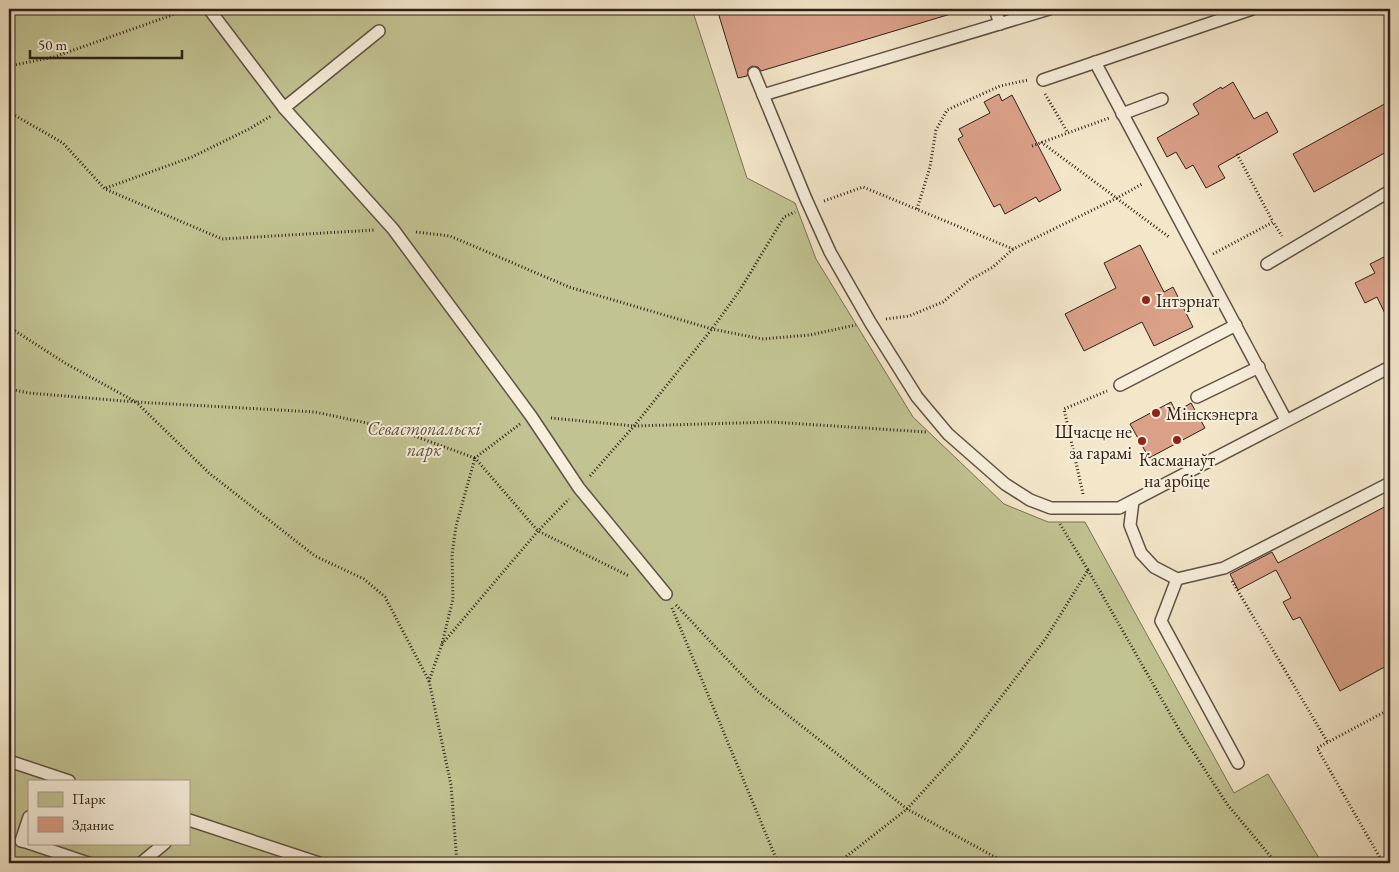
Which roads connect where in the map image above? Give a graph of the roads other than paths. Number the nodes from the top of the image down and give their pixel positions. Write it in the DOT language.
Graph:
graph roads {
  1 [pos="208,9"];
  2 [pos="995,9"];
  3 [pos="1045,9"];
  4 [pos="1252,9"];
  5 [pos="1000,24"];
  6 [pos="379,30"];
  7 [pos="1095,62"];
  8 [pos="754,74"];
  9 [pos="1040,81"];
  10 [pos="763,95"];
  11 [pos="1162,99"];
  12 [pos="284,108"];
  13 [pos="1122,114"];
  14 [pos="1390,191"];
  15 [pos="1268,264"];
  16 [pos="1236,325"];
  17 [pos="1258,367"];
  18 [pos="1390,367"];
  19 [pos="1120,385"];
  20 [pos="1197,397"];
  21 [pos="1286,420"];
  22 [pos="1390,483"];
  23 [pos="1132,501"];
  24 [pos="1177,579"];
  25 [pos="666,594"];
  26 [pos="9,761"];
  27 [pos="1238,763"];
  28 [pos="42,777"];
  29 [pos="62,780"];
  30 [pos="28,820"];
  31 [pos="190,822"];
  32 [pos="28,843"];
  33 [pos="32,844"];
  34 [pos="164,844"];
  35 [pos="88,863"];
  36 [pos="141,863"];
  37 [pos="319,863"];
  1 -- 12 [label="lane"];
  2 -- 5 [label="lane"];
  3 -- 5 [label="lane"];
  4 -- 7 [label="lane"];
  5 -- 10 [label="lane"];
  6 -- 12 [label="lane"];
  7 -- 9 [label="lane"];
  7 -- 13 [label="lane"];
  8 -- 10 [label="lane"];
  10 -- 23 [label="lane"];
  11 -- 13 [label="lane"];
  12 -- 25 [label="lane"];
  13 -- 16 [label="lane"];
  14 -- 15 [label="lane"];
  16 -- 17 [label="lane"];
  16 -- 19 [label="lane"];
  17 -- 20 [label="lane"];
  17 -- 21 [label="lane"];
  18 -- 21 [label="lane"];
  21 -- 23 [label="lane"];
  22 -- 24 [label="lane"];
  23 -- 24 [label="lane"];
  24 -- 27 [label="lane"];
  26 -- 28 [label="lane"];
  28 -- 29 [label="lane"];
  30 -- 32 [label="lane"];
  31 -- 37 [label="lane"];
  33 -- 35 [label="lane"];
  34 -- 36 [label="lane"];
}
